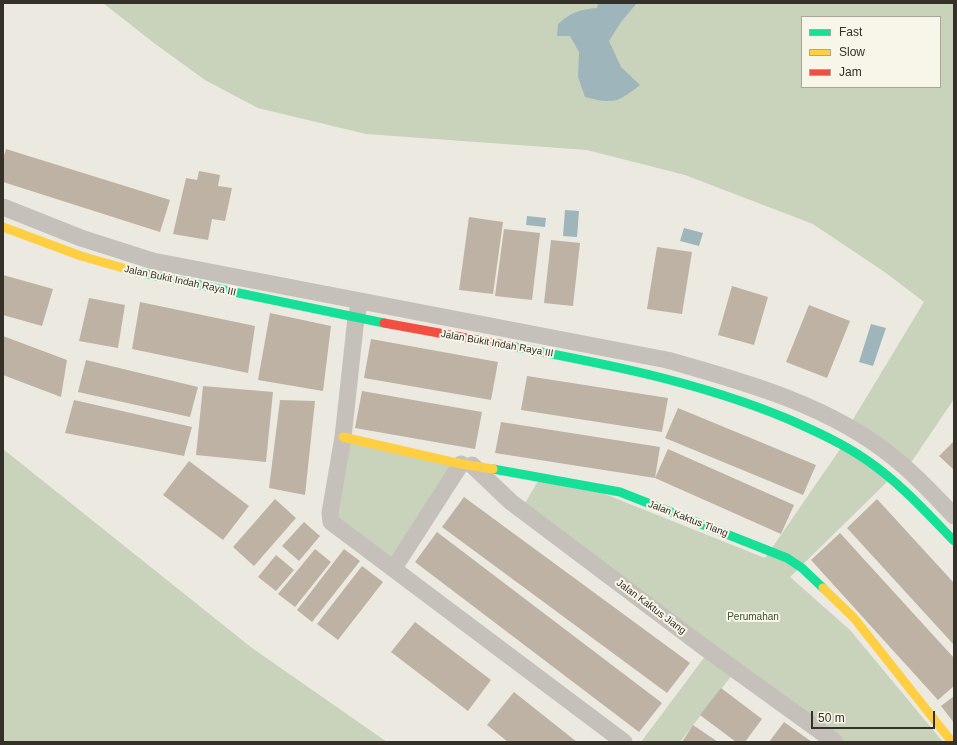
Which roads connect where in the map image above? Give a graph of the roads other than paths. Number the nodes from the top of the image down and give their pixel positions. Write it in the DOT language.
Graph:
graph roads {
  1 [pos="3,207"];
  2 [pos="3,227"];
  3 [pos="358,310"];
  4 [pos="665,368"];
  5 [pos="344,437"];
  6 [pos="467,465"];
  7 [pos="954,516"];
  8 [pos="954,540"];
  9 [pos="394,568"];
  10 [pos="624,742"];
  11 [pos="835,742"];
  12 [pos="952,742"];
  1 -- 3 [label="street"];
  2 -- 3 [label="street, Jalan Bukit Indah Raya III"];
  3 -- 4 [label="street"];
  3 -- 5 [label="street"];
  4 -- 7 [label="street"];
  4 -- 8 [label="street"];
  5 -- 6 [label="street, Jalan Kaktus Tiang"];
  5 -- 9 [label="street"];
  6 -- 9 [label="street"];
  6 -- 11 [label="street, Jalan Kaktus Jiang"];
  6 -- 12 [label="street, Jalan Kaktus Tiang"];
  9 -- 10 [label="street"];
}
